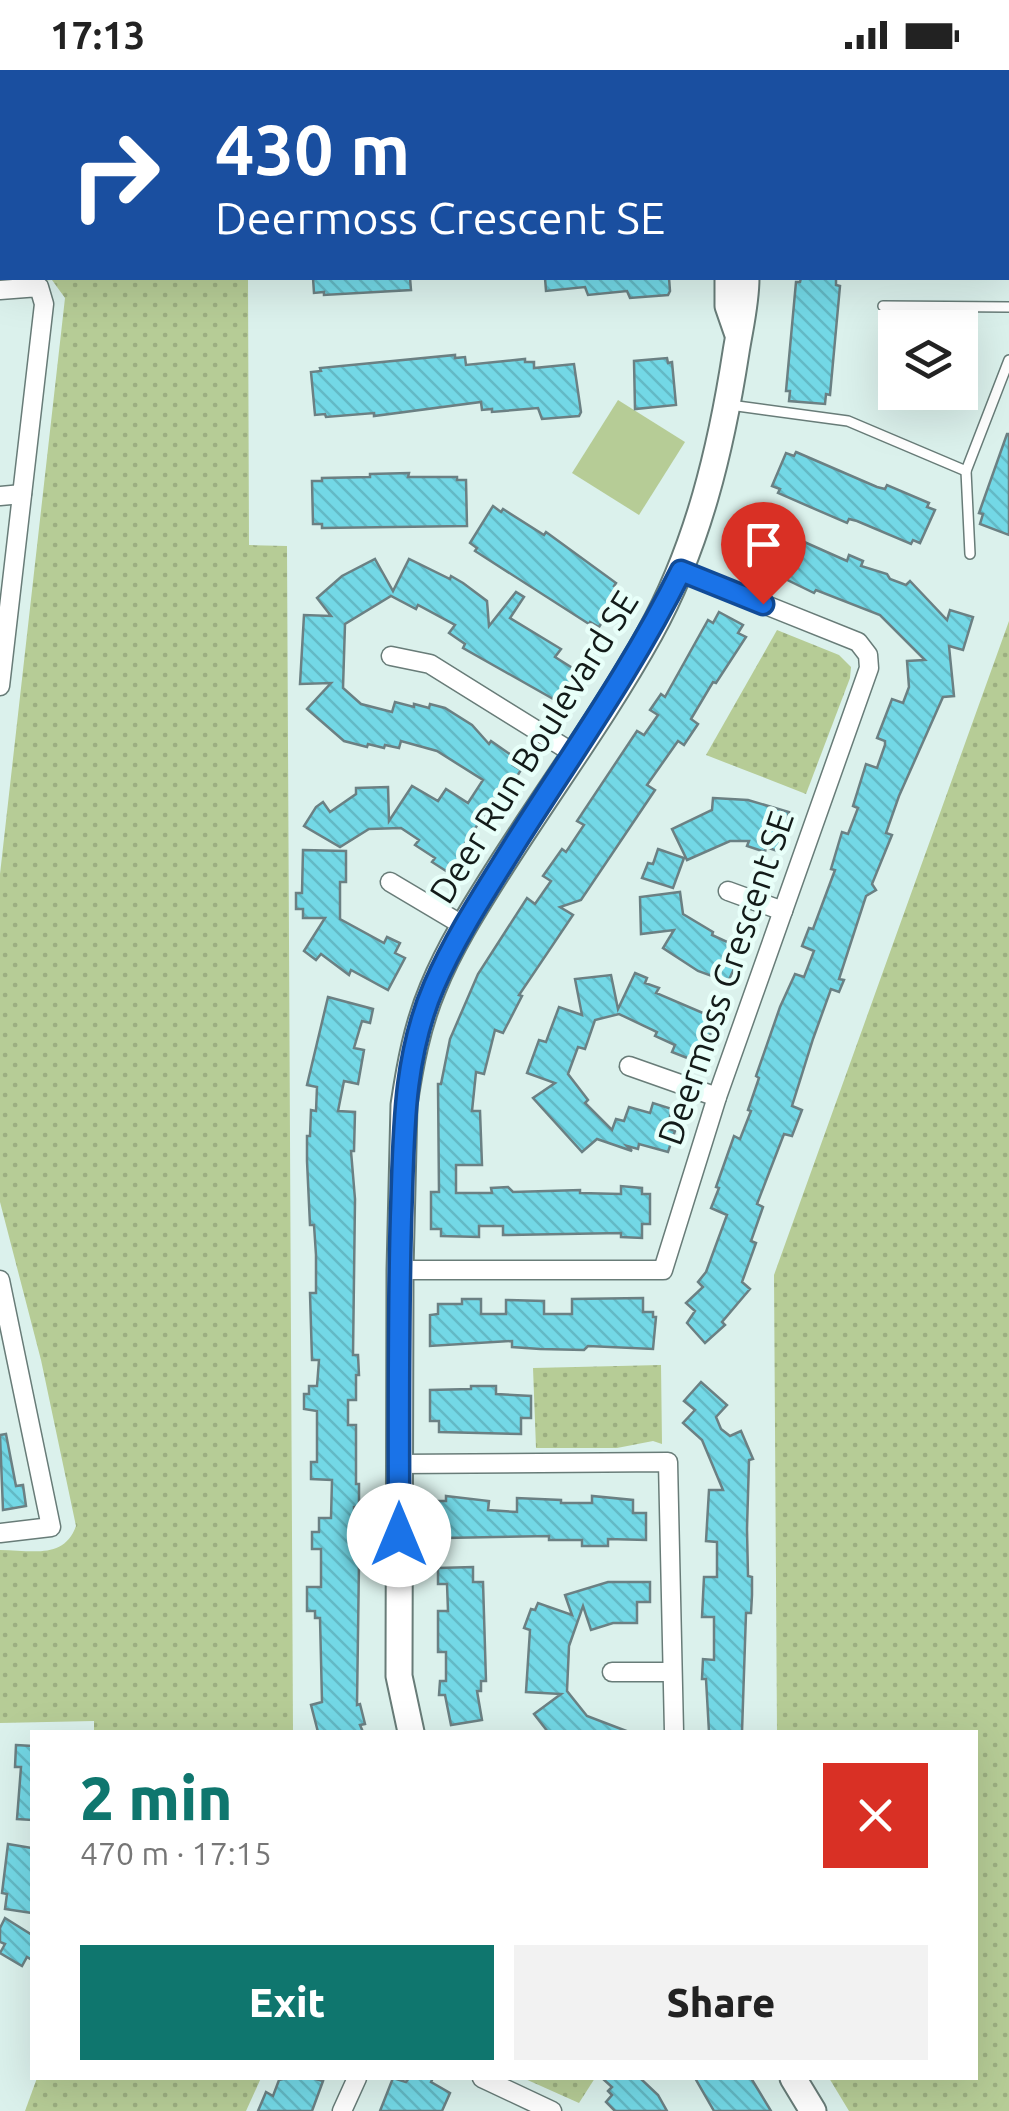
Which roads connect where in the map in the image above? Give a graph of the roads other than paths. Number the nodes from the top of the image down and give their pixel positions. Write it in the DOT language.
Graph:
graph roads {
  1 [pos="728,280"];
  2 [pos="746,280"];
  3 [pos="0,290"];
  4 [pos="883,306"];
  5 [pos="1009,308"];
  6 [pos="738,337"];
  7 [pos="1009,360"];
  8 [pos="728,404"];
  9 [pos="966,472"];
  10 [pos="22,494"];
  11 [pos="0,496"];
  12 [pos="970,554"];
  13 [pos="681,571"];
  14 [pos="391,656"];
  15 [pos="0,686"];
  16 [pos="573,753"];
  17 [pos="390,882"];
  18 [pos="728,890"];
  19 [pos="783,910"];
  20 [pos="464,926"];
  21 [pos="629,1066"];
  22 [pos="717,1097"];
  23 [pos="400,1270"];
  24 [pos="0,1280"];
  25 [pos="399,1464"];
  26 [pos="0,1533"];
  27 [pos="612,1672"];
  28 [pos="670,1672"];
  29 [pos="410,1730"];
  30 [pos="674,1730"];
  31 [pos="355,2080"];
  32 [pos="486,2080"];
  33 [pos="794,2080"];
  34 [pos="342,2111"];
  35 [pos="552,2111"];
  36 [pos="813,2111"];
  1 -- 6 [label="street, Deer Run Boulevard SE"];
  2 -- 6 [label="street, Deer Run Boulevard SE"];
  3 -- 10 [label="street"];
  4 -- 5 [label="lane"];
  6 -- 8 [label="street, Deer Run Boulevard SE"];
  7 -- 9 [label="lane"];
  8 -- 9 [label="lane"];
  8 -- 13 [label="street, Deer Run Boulevard SE"];
  9 -- 12 [label="lane"];
  10 -- 11 [label="street"];
  10 -- 15 [label="street"];
  13 -- 16 [label="street, Deer Run Boulevard SE"];
  13 -- 19 [label="street, Deermoss Crescent SE"];
  14 -- 16 [label="street"];
  16 -- 20 [label="street, Deer Run Boulevard SE"];
  17 -- 20 [label="street"];
  18 -- 19 [label="street"];
  19 -- 22 [label="street, Deermoss Crescent SE"];
  20 -- 23 [label="street, Deer Run Boulevard SE"];
  21 -- 22 [label="street"];
  22 -- 23 [label="street, Deermoss Crescent SE"];
  23 -- 25 [label="street, Deer Run Boulevard SE"];
  24 -- 26 [label="street"];
  25 -- 28 [label="street"];
  25 -- 29 [label="street, Deer Run Boulevard SE"];
  27 -- 28 [label="street"];
  28 -- 30 [label="street"];
  31 -- 34 [label="street"];
  32 -- 35 [label="street"];
  33 -- 36 [label="street"];
}
